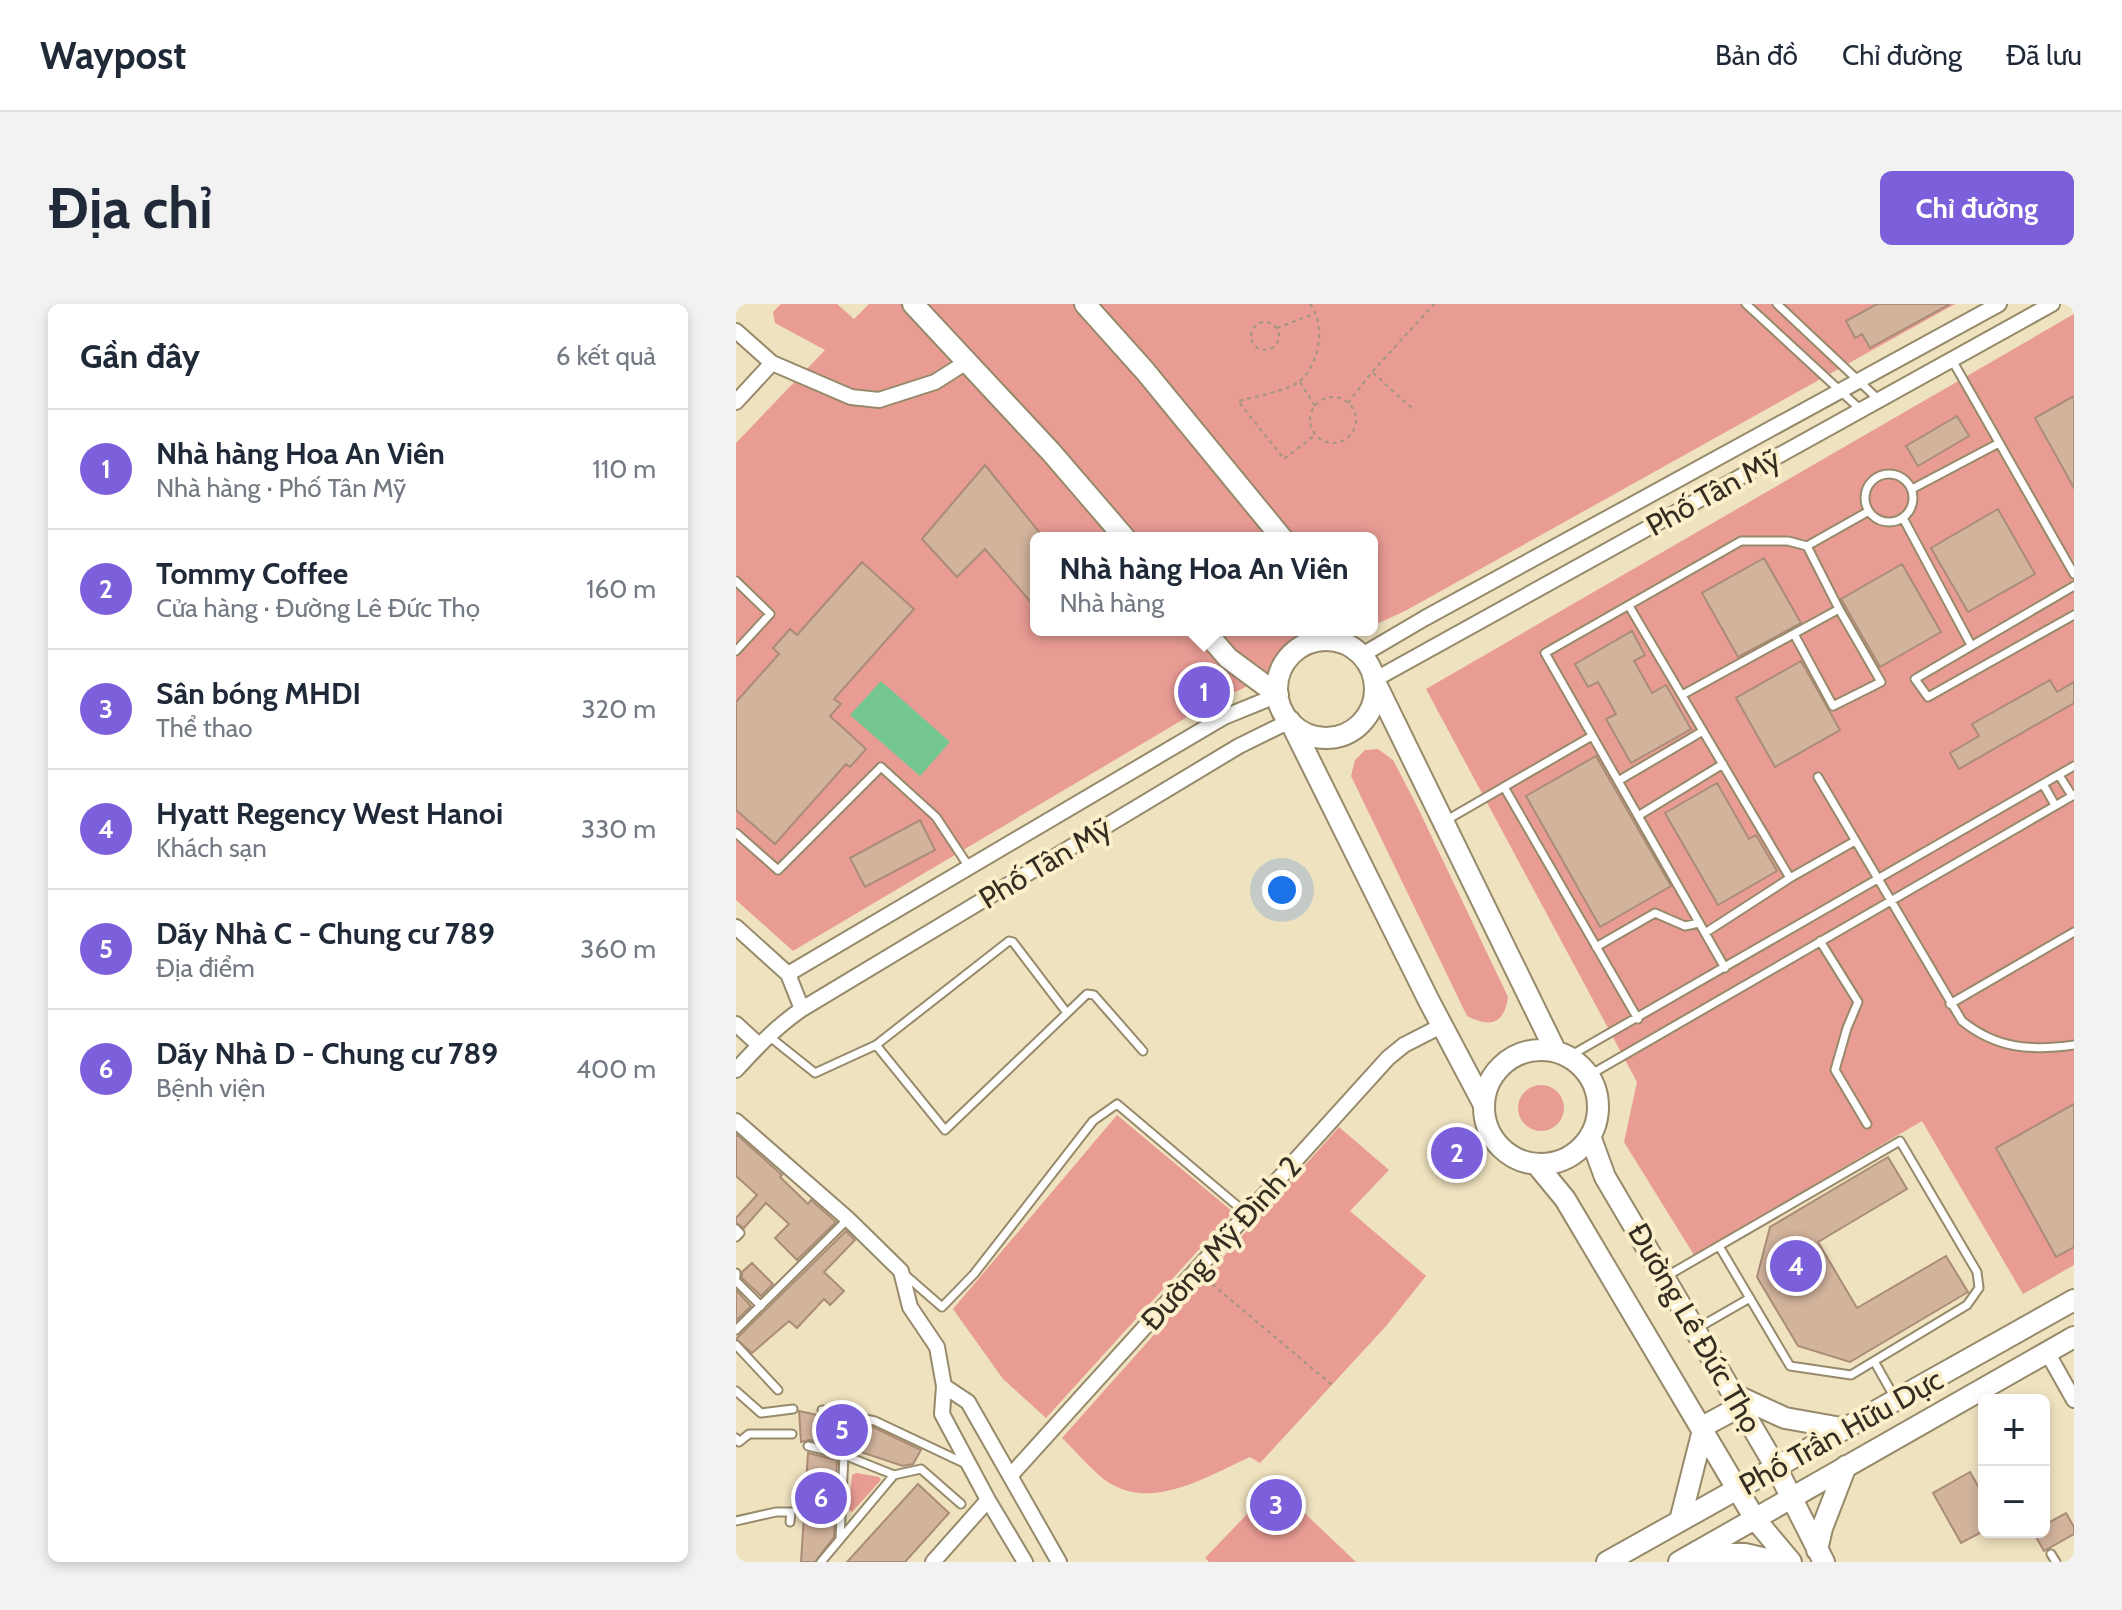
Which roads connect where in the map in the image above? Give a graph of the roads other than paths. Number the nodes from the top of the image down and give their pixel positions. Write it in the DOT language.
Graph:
graph roads {
  1 [pos="913,304"];
  2 [pos="1085,304"];
  3 [pos="1746,304"];
  4 [pos="1777,304"];
  5 [pos="1999,304"];
  6 [pos="2052,304"];
  7 [pos="736,331"];
  8 [pos="1952,360"];
  9 [pos="968,361"];
  10 [pos="772,363"];
  11 [pos="1859,381"];
  12 [pos="1841,390"];
  13 [pos="1879,400"];
  14 [pos="736,402"];
  15 [pos="1861,410"];
  16 [pos="1999,443"];
  17 [pos="1912,489"];
  18 [pos="1869,511"];
  19 [pos="1903,518"];
  20 [pos="1120,532"];
  21 [pos="1277,532"];
  22 [pos="1807,546"];
  23 [pos="2074,574"];
  24 [pos="736,581"];
  25 [pos="2074,586"];
  26 [pos="1629,606"];
  27 [pos="1839,609"];
  28 [pos="2074,615"];
  29 [pos="1794,634"];
  30 [pos="1209,636"];
  31 [pos="1352,636"];
  32 [pos="1971,645"];
  33 [pos="736,651"];
  34 [pos="1362,655"];
  35 [pos="1374,680"];
  36 [pos="1278,695"];
  37 [pos="1682,695"];
  38 [pos="1290,721"];
  39 [pos="1703,731"];
  40 [pos="1592,736"];
  41 [pos="1723,764"];
  42 [pos="2074,766"];
  43 [pos="2059,775"];
  44 [pos="1818,777"];
  45 [pos="1618,781"];
  46 [pos="2043,784"];
  47 [pos="1504,787"];
  48 [pos="2073,795"];
  49 [pos="2055,805"];
  50 [pos="1638,816"];
  51 [pos="1443,822"];
  52 [pos="736,833"];
  53 [pos="1855,841"];
  54 [pos="969,867"];
  55 [pos="1790,878"];
  56 [pos="1877,880"];
  57 [pos="1889,900"];
  58 [pos="1699,923"];
  59 [pos="736,927"];
  60 [pos="2074,932"];
  61 [pos="1705,933"];
  62 [pos="1820,941"];
  63 [pos="1596,947"];
  64 [pos="1725,968"];
  65 [pos="788,974"];
  66 [pos="1950,1004"];
  67 [pos="802,1009"];
  68 [pos="1067,1013"];
  69 [pos="1638,1019"];
  70 [pos="736,1024"];
  71 [pos="1441,1026"];
  72 [pos="764,1041"];
  73 [pos="876,1045"];
  74 [pos="2074,1045"];
  75 [pos="1143,1051"];
  76 [pos="1562,1054"];
  77 [pos="736,1070"];
  78 [pos="1588,1076"];
  79 [pos="1483,1103"];
  80 [pos="736,1121"];
  81 [pos="1867,1124"];
  82 [pos="1590,1136"];
  83 [pos="1537,1165"];
  84 [pos="1247,1214"];
  85 [pos="848,1219"];
  86 [pos="736,1229"];
  87 [pos="736,1237"];
  88 [pos="1719,1246"];
  89 [pos="901,1271"];
  90 [pos="736,1277"];
  91 [pos="1665,1277"];
  92 [pos="1750,1298"];
  93 [pos="2074,1300"];
  94 [pos="761,1306"];
  95 [pos="1696,1329"];
  96 [pos="736,1330"];
  97 [pos="2074,1337"];
  98 [pos="736,1345"];
  99 [pos="2047,1352"];
  100 [pos="1874,1361"];
  101 [pos="944,1386"];
  102 [pos="778,1390"];
  103 [pos="736,1391"];
  104 [pos="2074,1400"];
  105 [pos="1738,1401"];
  106 [pos="1897,1401"];
  107 [pos="793,1409"];
  108 [pos="822,1410"];
  109 [pos="1852,1426"];
  110 [pos="1702,1429"];
  111 [pos="792,1434"];
  112 [pos="736,1438"];
  113 [pos="808,1446"];
  114 [pos="1874,1450"];
  115 [pos="844,1455"];
  116 [pos="968,1465"];
  117 [pos="1846,1466"];
  118 [pos="1777,1469"];
  119 [pos="894,1475"];
  120 [pos="1011,1475"];
  121 [pos="1738,1490"];
  122 [pos="1792,1498"];
  123 [pos="988,1500"];
  124 [pos="961,1504"];
  125 [pos="1755,1519"];
  126 [pos="736,1521"];
  127 [pos="1680,1521"];
  128 [pos="790,1522"];
  129 [pos="840,1538"];
  130 [pos="1698,1552"];
  131 [pos="2051,1554"];
  132 [pos="1820,1556"];
  133 [pos="821,1562"];
  134 [pos="933,1562"];
  135 [pos="1025,1562"];
  136 [pos="1059,1562"];
  137 [pos="1607,1562"];
  138 [pos="1679,1562"];
  139 [pos="1780,1562"];
  140 [pos="1791,1562"];
  141 [pos="2056,1562"];
  1 -- 9 [label="main road"];
  2 -- 21 [label="main road"];
  3 -- 12 [label="lane"];
  4 -- 11 [label="lane"];
  5 -- 11 [label="street, Phố Tân Mỹ"];
  6 -- 8 [label="street, Phố Tân Mỹ"];
  7 -- 10 [label="street"];
  8 -- 13 [label="street, Phố Tân Mỹ"];
  8 -- 16 [label="lane"];
  9 -- 10 [label="street"];
  9 -- 20 [label="main road"];
  10 -- 14 [label="street"];
  11 -- 12 [label="street, Phố Tân Mỹ"];
  11 -- 13 [label="lane"];
  12 -- 15 [label="lane"];
  12 -- 34 [label="street, Phố Tân Mỹ"];
  13 -- 15 [label="street, Phố Tân Mỹ"];
  15 -- 35 [label="street, Phố Tân Mỹ"];
  16 -- 17 [label="lane"];
  16 -- 23 [label="lane"];
  17 -- 18 [label="lane"];
  17 -- 19 [label="lane"];
  18 -- 19 [label="lane"];
  18 -- 22 [label="lane"];
  19 -- 32 [label="lane"];
  22 -- 26 [label="lane"];
  22 -- 27 [label="lane"];
  24 -- 33 [label="lane"];
  25 -- 32 [label="lane"];
  26 -- 37 [label="lane"];
  26 -- 40 [label="lane"];
  27 -- 29 [label="lane"];
  27 -- 29 [label="lane"];
  28 -- 32 [label="lane"];
  29 -- 37 [label="lane"];
  30 -- 36 [label="main road"];
  31 -- 34 [label="main road"];
  34 -- 35 [label="main road"];
  34 -- 36 [label="main road"];
  35 -- 38 [label="main road"];
  35 -- 51 [label="main road"];
  36 -- 38 [label="main road"];
  36 -- 54 [label="street, Phố Tân Mỹ"];
  37 -- 39 [label="lane"];
  38 -- 67 [label="street, Phố Tân Mỹ"];
  38 -- 71 [label="main road"];
  39 -- 41 [label="lane"];
  39 -- 45 [label="lane"];
  40 -- 45 [label="lane"];
  40 -- 47 [label="lane"];
  41 -- 50 [label="lane"];
  41 -- 55 [label="lane"];
  42 -- 43 [label="lane"];
  43 -- 46 [label="lane"];
  43 -- 48 [label="lane"];
  44 -- 53 [label="lane"];
  45 -- 50 [label="lane"];
  46 -- 49 [label="lane"];
  46 -- 56 [label="lane"];
  47 -- 51 [label="lane"];
  47 -- 63 [label="lane"];
  48 -- 49 [label="lane"];
  49 -- 57 [label="lane"];
  50 -- 58 [label="lane"];
  51 -- 76 [label="main road"];
  52 -- 54 [label="lane"];
  53 -- 55 [label="lane"];
  53 -- 56 [label="lane"];
  54 -- 65 [label="street, Phố Tân Mỹ"];
  55 -- 61 [label="lane"];
  56 -- 57 [label="lane"];
  56 -- 64 [label="lane"];
  57 -- 62 [label="lane"];
  57 -- 66 [label="lane"];
  58 -- 61 [label="lane"];
  58 -- 63 [label="lane"];
  59 -- 65 [label="street"];
  60 -- 66 [label="lane"];
  61 -- 64 [label="lane"];
  62 -- 78 [label="lane"];
  62 -- 81 [label="lane"];
  63 -- 69 [label="lane"];
  64 -- 69 [label="lane"];
  65 -- 67 [label="street"];
  66 -- 74 [label="lane"];
  67 -- 72 [label="street, Phố Tân Mỹ"];
  68 -- 73 [label="lane"];
  68 -- 73 [label="lane"];
  68 -- 75 [label="lane"];
  69 -- 76 [label="lane"];
  70 -- 72 [label="street"];
  71 -- 79 [label="main road"];
  71 -- 84 [label="street, Đường Mỹ Đình 2"];
  72 -- 73 [label="lane"];
  72 -- 77 [label="street, Phố Tân Mỹ"];
  76 -- 78 [label="main road"];
  76 -- 79 [label="main road"];
  78 -- 82 [label="main road"];
  79 -- 83 [label="main road"];
  80 -- 85 [label="street"];
  82 -- 83 [label="main road"];
  82 -- 91 [label="main road, Đường Lê Đức Thọ"];
  83 -- 110 [label="main road, Đường Lê Đức Thọ"];
  84 -- 89 [label="lane"];
  84 -- 120 [label="street, Đường Mỹ Đình 2"];
  85 -- 89 [label="street"];
  85 -- 94 [label="lane"];
  86 -- 87 [label="lane"];
  88 -- 91 [label="lane"];
  88 -- 92 [label="lane"];
  88 -- 100 [label="lane"];
  89 -- 101 [label="street"];
  90 -- 94 [label="lane"];
  91 -- 95 [label="main road, Đường Lê Đức Thọ"];
  92 -- 95 [label="lane"];
  92 -- 100 [label="lane"];
  93 -- 106 [label="main road, Phố Trần Hữu Dực"];
  94 -- 96 [label="lane"];
  95 -- 105 [label="main road, Đường Lê Đức Thọ"];
  97 -- 99 [label="main road, Phố Trần Hữu Dực"];
  98 -- 102 [label="lane"];
  99 -- 104 [label="street"];
  99 -- 114 [label="main road, Phố Trần Hữu Dực"];
  100 -- 106 [label="lane"];
  101 -- 116 [label="street"];
  101 -- 120 [label="street"];
  103 -- 107 [label="lane"];
  105 -- 109 [label="main road"];
  105 -- 110 [label="main road"];
  105 -- 118 [label="main road, Đường Lê Đức Thọ"];
  106 -- 109 [label="main road, Phố Trần Hữu Dực"];
  108 -- 116 [label="lane"];
  109 -- 114 [label="main road"];
  109 -- 118 [label="main road, Phố Trần Hữu Dực"];
  110 -- 121 [label="main road, Đường Lê Đức Thọ"];
  110 -- 127 [label="main road"];
  111 -- 112 [label="lane"];
  113 -- 115 [label="lane"];
  114 -- 117 [label="main road, Phố Trần Hữu Dực"];
  115 -- 119 [label="lane"];
  115 -- 129 [label="lane"];
  116 -- 123 [label="street"];
  117 -- 122 [label="main road, Phố Trần Hữu Dực"];
  117 -- 132 [label="main road"];
  118 -- 121 [label="main road, Phố Trần Hữu Dực"];
  118 -- 122 [label="main road, Đường Lê Đức Thọ"];
  119 -- 124 [label="lane"];
  119 -- 129 [label="lane"];
  120 -- 136 [label="street"];
  121 -- 125 [label="main road, Đường Lê Đức Thọ"];
  121 -- 127 [label="main road, Phố Trần Hữu Dực"];
  122 -- 125 [label="main road, Phố Trần Hữu Dực"];
  122 -- 132 [label="main road, Đường Lê Đức Thọ"];
  123 -- 134 [label="street"];
  123 -- 135 [label="street"];
  125 -- 130 [label="main road, Phố Trần Hữu Dực"];
  125 -- 140 [label="main road, Đường Lê Đức Thọ"];
  126 -- 128 [label="lane"];
  127 -- 137 [label="main road, Phố Trần Hữu Dực"];
  129 -- 133 [label="lane"];
  130 -- 138 [label="main road, Phố Trần Hữu Dực"];
  130 -- 139 [label="main road"];
  131 -- 141 [label="lane"];
}
